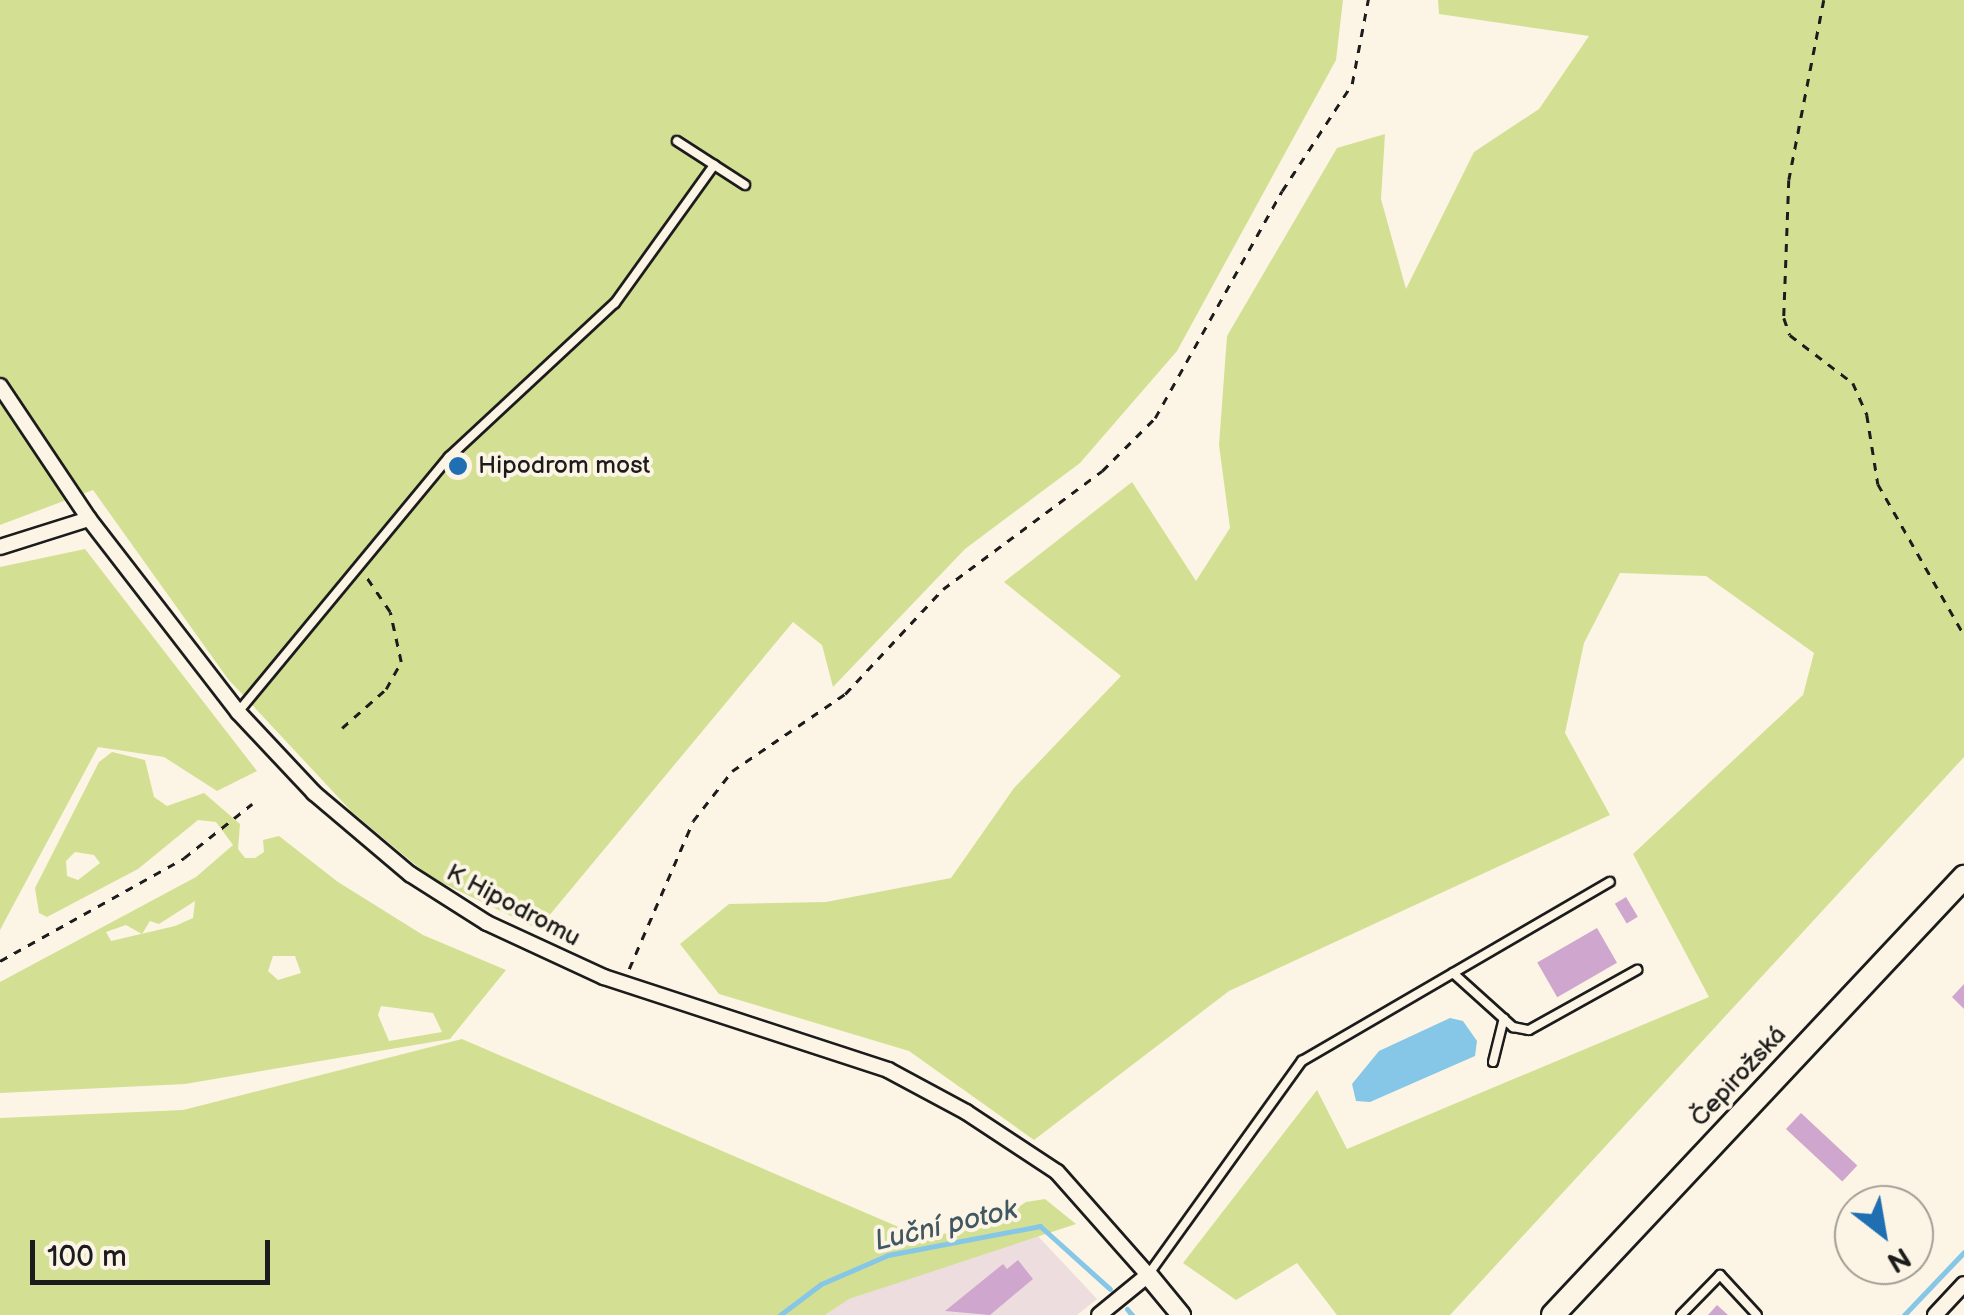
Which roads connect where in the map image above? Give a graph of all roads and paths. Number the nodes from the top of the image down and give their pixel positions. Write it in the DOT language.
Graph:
graph roads {
  1 [pos="1368,0"];
  2 [pos="1824,0"];
  3 [pos="677,141"];
  4 [pos="714,165"];
  5 [pos="745,185"];
  6 [pos="0,386"];
  7 [pos="89,519"];
  8 [pos="0,546"];
  9 [pos="354,568"];
  10 [pos="1964,635"];
  11 [pos="238,712"];
  12 [pos="342,728"];
  13 [pos="252,804"];
  14 [pos="1964,877"];
  15 [pos="1610,882"];
  16 [pos="0,962"];
  17 [pos="1637,970"];
  18 [pos="1453,973"];
  19 [pos="624,984"];
  20 [pos="1504,1018"];
  21 [pos="1493,1062"];
  22 [pos="1148,1275"];
  23 [pos="1964,1284"];
  24 [pos="1099,1315"];
  25 [pos="1181,1315"];
  26 [pos="1553,1315"];
  27 [pos="1681,1315"];
  28 [pos="1757,1315"];
  29 [pos="1936,1315"];
  1 -- 19 [label="path"];
  2 -- 10 [label="path"];
  3 -- 4 [label="lane"];
  4 -- 5 [label="lane"];
  4 -- 9 [label="lane"];
  6 -- 7 [label="street, K Hipodromu"];
  7 -- 8 [label="street"];
  7 -- 11 [label="street, K Hipodromu"];
  9 -- 11 [label="lane"];
  9 -- 12 [label="path"];
  11 -- 19 [label="street, K Hipodromu"];
  13 -- 16 [label="path"];
  14 -- 26 [label="main road, Čepirožská"];
  15 -- 18 [label="lane"];
  17 -- 20 [label="lane"];
  18 -- 20 [label="lane"];
  18 -- 22 [label="lane"];
  19 -- 22 [label="street, K Hipodromu"];
  20 -- 21 [label="lane"];
  22 -- 24 [label="street"];
  22 -- 25 [label="street"];
  23 -- 29 [label="street"];
  27 -- 28 [label="lane"];
}
